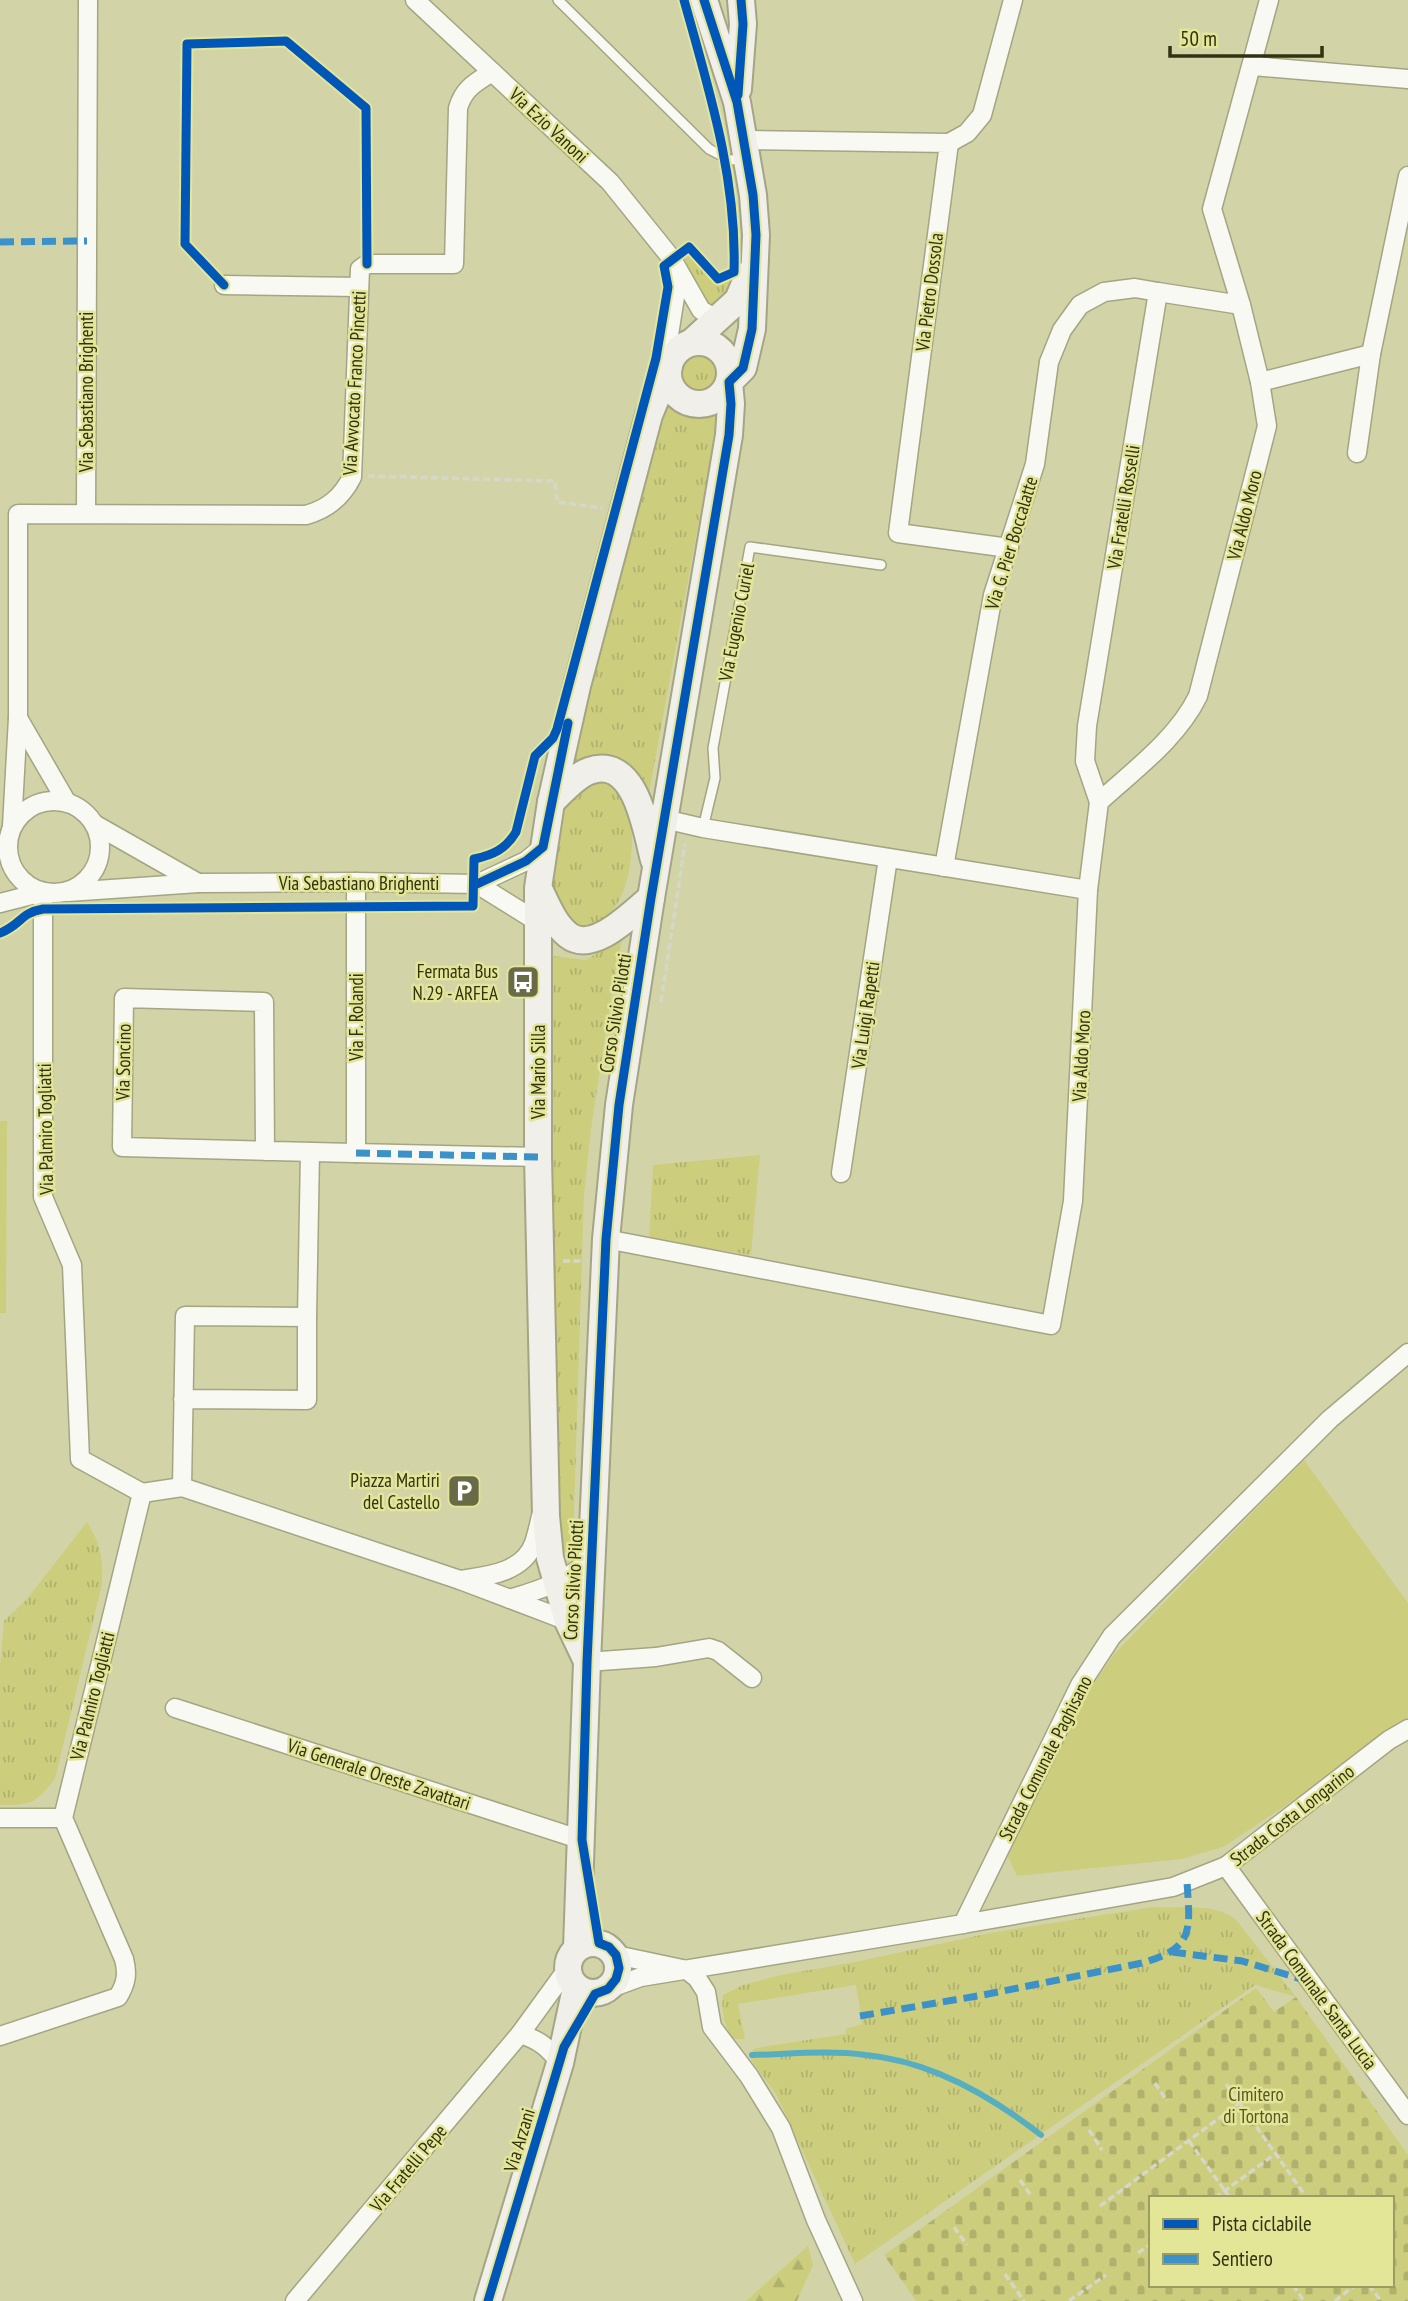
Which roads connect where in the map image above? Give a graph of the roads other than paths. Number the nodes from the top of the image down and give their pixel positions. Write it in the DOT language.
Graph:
graph roads {
  1 [pos="88,0"];
  2 [pos="415,0"];
  3 [pos="558,0"];
  4 [pos="755,0"];
  5 [pos="1013,0"];
  6 [pos="1269,0"];
  7 [pos="705,1"];
  8 [pos="741,8"];
  9 [pos="1253,66"];
  10 [pos="492,72"];
  11 [pos="1408,79"];
  12 [pos="737,102"];
  13 [pos="949,143"];
  14 [pos="746,150"];
  15 [pos="1408,176"];
  16 [pos="756,256"];
  17 [pos="672,259"];
  18 [pos="224,285"];
  19 [pos="359,287"];
  20 [pos="1158,292"];
  21 [pos="1241,305"];
  22 [pos="721,317"];
  23 [pos="692,342"];
  24 [pos="1371,354"];
  25 [pos="668,366"];
  26 [pos="729,382"];
  27 [pos="1260,382"];
  28 [pos="1357,453"];
  29 [pos="86,514"];
  30 [pos="1009,548"];
  31 [pos="881,565"];
  32 [pos="18,718"];
  33 [pos="66,801"];
  34 [pos="551,802"];
  35 [pos="1099,802"];
  36 [pos="639,804"];
  37 [pos="664,819"];
  38 [pos="96,825"];
  39 [pos="12,826"];
  40 [pos="703,828"];
  41 [pos="543,848"];
  42 [pos="4,857"];
  43 [pos="888,858"];
  44 [pos="944,867"];
  45 [pos="656,869"];
  46 [pos="356,882"];
  47 [pos="198,883"];
  48 [pos="477,884"];
  49 [pos="538,888"];
  50 [pos="1088,890"];
  51 [pos="43,892"];
  52 [pos="68,892"];
  53 [pos="651,898"];
  54 [pos="0,903"];
  55 [pos="538,922"];
  56 [pos="265,1151"];
  57 [pos="310,1152"];
  58 [pos="356,1153"];
  59 [pos="538,1157"];
  60 [pos="841,1173"];
  61 [pos="606,1251"];
  62 [pos="307,1317"];
  63 [pos="1408,1353"];
  64 [pos="183,1399"];
  65 [pos="182,1487"];
  66 [pos="142,1493"];
  67 [pos="545,1501"];
  68 [pos="591,1559"];
  69 [pos="460,1580"];
  70 [pos="557,1583"];
  71 [pos="510,1600"];
  72 [pos="568,1621"];
  73 [pos="587,1662"];
  74 [pos="752,1678"];
  75 [pos="175,1708"];
  76 [pos="1408,1729"];
  77 [pos="0,1818"];
  78 [pos="63,1818"];
  79 [pos="582,1840"];
  80 [pos="1226,1866"];
  81 [pos="963,1924"];
  82 [pos="687,1970"];
  83 [pos="589,1971"];
  84 [pos="520,2034"];
  85 [pos="0,2036"];
  86 [pos="562,2055"];
  87 [pos="1408,2115"];
  88 [pos="296,2301"];
  89 [pos="488,2301"];
  90 [pos="853,2301"];
  1 -- 29 [label="street, Via Sebastiano Brighenti"];
  2 -- 10 [label="street, Via Ezio Vanoni"];
  3 -- 14 [label="lane"];
  4 -- 8 [label="street"];
  5 -- 13 [label="street"];
  6 -- 9 [label="street, Via Aldo Moro"];
  7 -- 8 [label="street"];
  7 -- 12 [label="street"];
  8 -- 12 [label="street"];
  9 -- 11 [label="street"];
  9 -- 21 [label="street, Via Aldo Moro"];
  10 -- 17 [label="street, Via Ezio Vanoni"];
  10 -- 19 [label="street, Via Avvocato Franco Pincetti"];
  12 -- 14 [label="street"];
  13 -- 14 [label="street"];
  13 -- 30 [label="street, Via Pietro Dossola"];
  14 -- 16 [label="street"];
  15 -- 24 [label="street"];
  16 -- 22 [label="street"];
  16 -- 26 [label="street"];
  17 -- 22 [label="street, Via Ezio Vanoni"];
  17 -- 25 [label="street"];
  18 -- 19 [label="street"];
  19 -- 29 [label="street, Via Avvocato Franco Pincetti"];
  20 -- 21 [label="street"];
  20 -- 30 [label="street, Via G. Pier Boccalatte"];
  20 -- 35 [label="street, Via Fratelli Rosselli"];
  21 -- 27 [label="street, Via Aldo Moro"];
  22 -- 23 [label="street"];
  23 -- 25 [label="street"];
  23 -- 26 [label="street, Corso Silvio Pilotti"];
  24 -- 27 [label="street"];
  24 -- 28 [label="street"];
  25 -- 26 [label="street"];
  25 -- 34 [label="street, Via Mario Silla"];
  26 -- 37 [label="street, Corso Silvio Pilotti"];
  27 -- 35 [label="street, Via Aldo Moro"];
  29 -- 32 [label="street"];
  30 -- 44 [label="street, Via G. Pier Boccalatte"];
  31 -- 40 [label="lane, Via Eugenio Curiel"];
  32 -- 33 [label="street"];
  32 -- 39 [label="street"];
  33 -- 38 [label="street"];
  33 -- 39 [label="street"];
  34 -- 36 [label="street"];
  34 -- 41 [label="street, Via Mario Silla"];
  35 -- 50 [label="street, Via Aldo Moro"];
  36 -- 37 [label="street"];
  36 -- 45 [label="street"];
  37 -- 40 [label="street"];
  37 -- 45 [label="street, Corso Silvio Pilotti"];
  38 -- 47 [label="street, Via Sebastiano Brighenti"];
  38 -- 52 [label="street"];
  39 -- 42 [label="street"];
  40 -- 43 [label="street"];
  41 -- 48 [label="street"];
  41 -- 49 [label="street, Via Mario Silla"];
  42 -- 51 [label="street"];
  43 -- 44 [label="street"];
  43 -- 60 [label="street, Via Luigi Rapetti"];
  44 -- 50 [label="street"];
  45 -- 53 [label="street, Corso Silvio Pilotti"];
  46 -- 47 [label="street, Via Sebastiano Brighenti"];
  46 -- 48 [label="street, Via Sebastiano Brighenti"];
  46 -- 58 [label="street, Via F. Rolandi"];
  47 -- 52 [label="street, Via Sebastiano Brighenti"];
  48 -- 55 [label="street"];
  49 -- 53 [label="street"];
  49 -- 55 [label="street, Via Mario Silla"];
  50 -- 61 [label="street, Via Aldo Moro"];
  51 -- 52 [label="street"];
  51 -- 54 [label="street"];
  51 -- 66 [label="street, Via Palmiro Togliatti"];
  53 -- 61 [label="street, Corso Silvio Pilotti"];
  55 -- 59 [label="street, Via Mario Silla"];
  56 -- 56 [label="street, Via Soncino"];
  56 -- 57 [label="street, Via Soncino"];
  57 -- 58 [label="street, Via Soncino"];
  57 -- 62 [label="street"];
  58 -- 59 [label="street, Via Soncino"];
  59 -- 67 [label="street, Via Mario Silla"];
  61 -- 68 [label="street, Corso Silvio Pilotti"];
  62 -- 64 [label="street"];
  62 -- 64 [label="street"];
  63 -- 81 [label="street, Strada Comunale Paghisano"];
  64 -- 65 [label="street"];
  65 -- 66 [label="street"];
  65 -- 69 [label="street"];
  66 -- 78 [label="street, Via Palmiro Togliatti"];
  67 -- 69 [label="street"];
  67 -- 70 [label="street, Via Mario Silla"];
  68 -- 70 [label="street"];
  68 -- 73 [label="street, Corso Silvio Pilotti"];
  69 -- 71 [label="street"];
  70 -- 71 [label="street"];
  70 -- 72 [label="street, Via Mario Silla"];
  71 -- 72 [label="street"];
  72 -- 73 [label="street, Via Mario Silla"];
  73 -- 74 [label="street"];
  73 -- 79 [label="street, Corso Silvio Pilotti"];
  75 -- 79 [label="street, Via Generale Oreste Zavattari"];
  76 -- 80 [label="street, Strada Costa Longarino"];
  77 -- 78 [label="street"];
  78 -- 85 [label="street"];
  79 -- 83 [label="street, Corso Silvio Pilotti"];
  80 -- 81 [label="street, Strada Costa Longarino"];
  80 -- 87 [label="street, Strada Comunale Santa Lucia"];
  81 -- 82 [label="street"];
  82 -- 83 [label="street"];
  82 -- 83 [label="street"];
  82 -- 90 [label="street"];
  83 -- 84 [label="street, Via Fratelli Pepe"];
  83 -- 86 [label="street, Via Arzani"];
  84 -- 86 [label="street"];
  84 -- 88 [label="street, Via Fratelli Pepe"];
  86 -- 89 [label="street, Via Arzani"];
}
